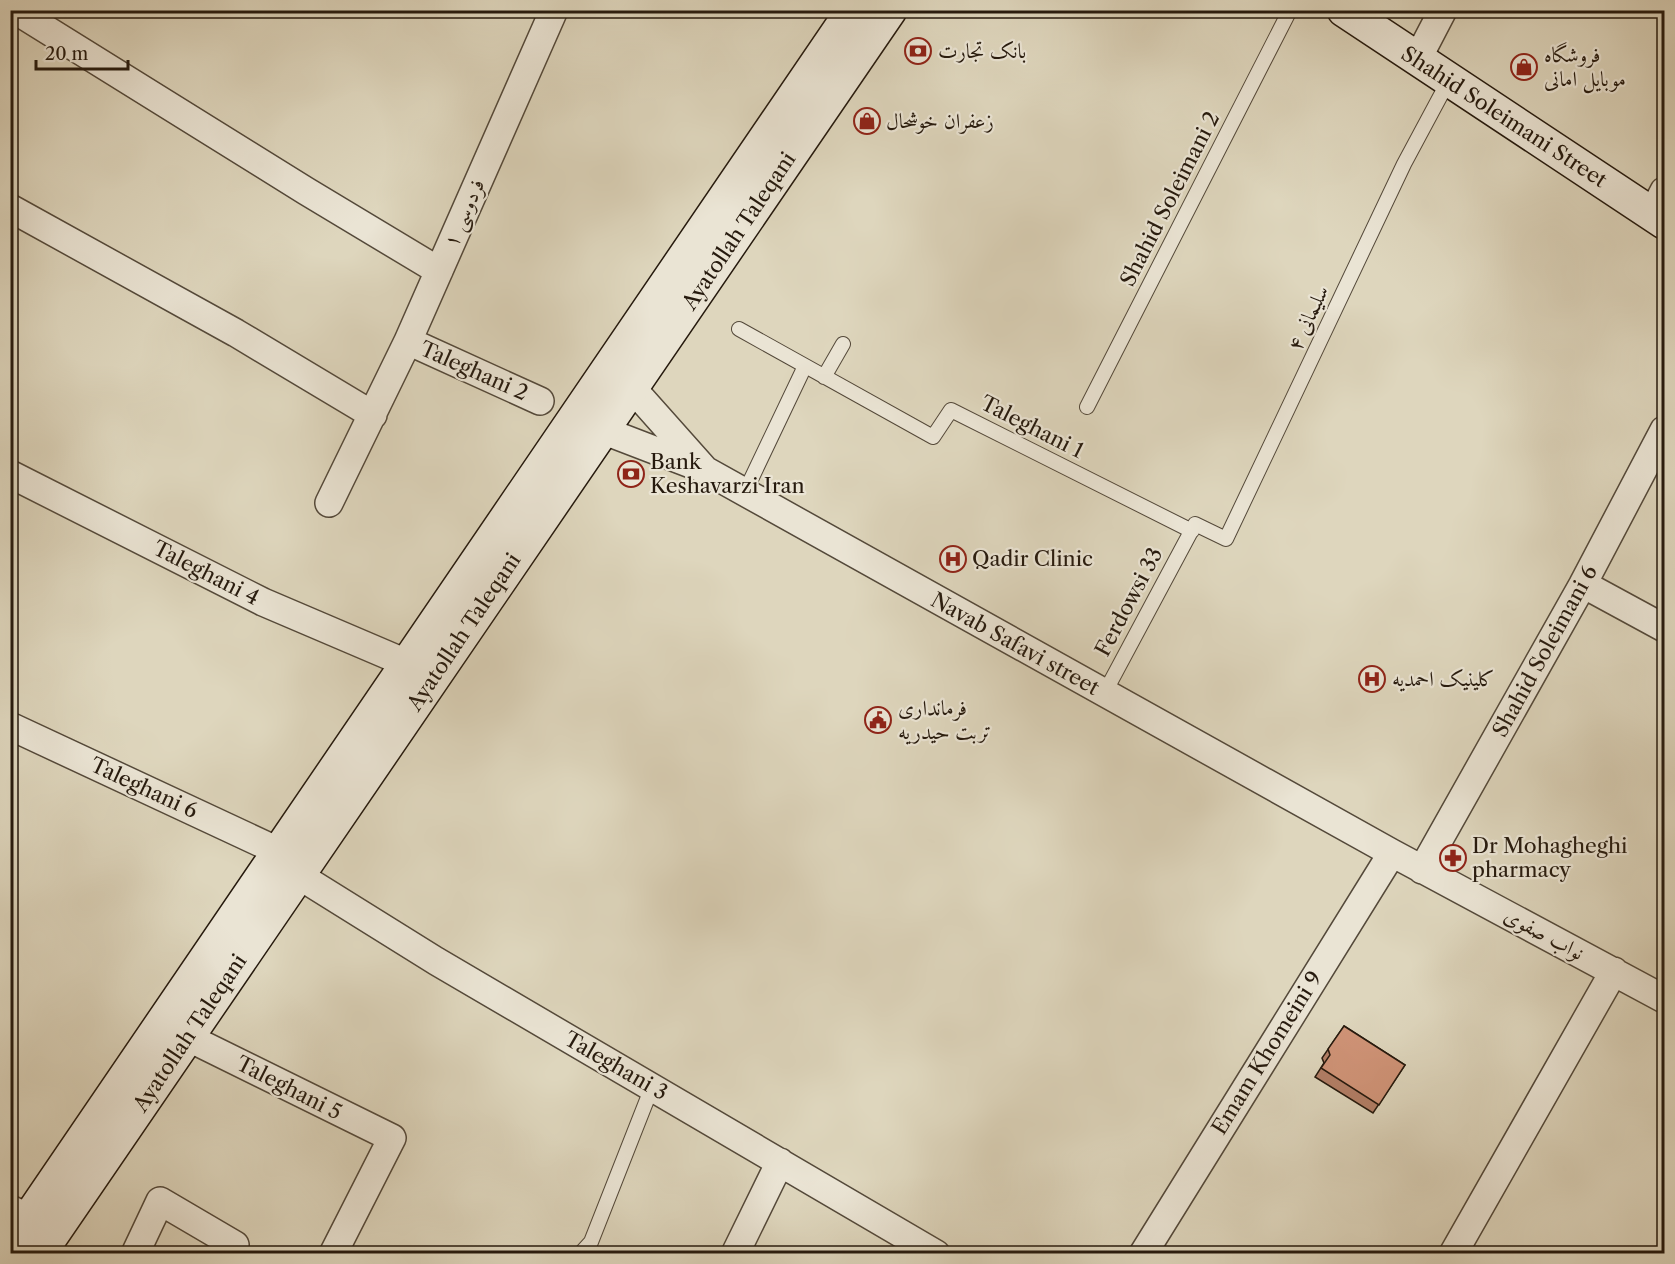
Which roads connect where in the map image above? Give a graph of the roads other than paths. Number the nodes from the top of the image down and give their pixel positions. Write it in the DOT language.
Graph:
graph roads {
  1 [pos="15,10"];
  2 [pos="554,10"];
  3 [pos="853,10"];
  4 [pos="890,10"];
  5 [pos="1290,10"];
  6 [pos="1344,10"];
  7 [pos="1443,10"];
  8 [pos="1417,60"];
  9 [pos="1449,80"];
  10 [pos="10,208"];
  11 [pos="1660,209"];
  12 [pos="439,271"];
  13 [pos="739,329"];
  14 [pos="408,341"];
  15 [pos="843,344"];
  16 [pos="805,366"];
  17 [pos="824,377"];
  18 [pos="632,388"];
  19 [pos="540,402"];
  20 [pos="1087,407"];
  21 [pos="373,415"];
  22 [pos="589,423"];
  23 [pos="1665,430"];
  24 [pos="705,470"];
  25 [pos="10,474"];
  26 [pos="745,492"];
  27 [pos="329,503"];
  28 [pos="1192,531"];
  29 [pos="1583,584"];
  30 [pos="1665,628"];
  31 [pos="406,663"];
  32 [pos="1104,694"];
  33 [pos="10,726"];
  34 [pos="1392,853"];
  35 [pos="288,863"];
  36 [pos="1422,870"];
  37 [pos="1614,971"];
  38 [pos="1665,999"];
  39 [pos="187,1037"];
  40 [pos="652,1087"];
  41 [pos="780,1162"];
  42 [pos="20,1213"];
  43 [pos="10,1246"];
  44 [pos="233,1249"];
  45 [pos="39,1254"];
  46 [pos="135,1254"];
  47 [pos="333,1254"];
  48 [pos="580,1254"];
  49 [pos="735,1254"];
  50 [pos="936,1254"];
  51 [pos="1143,1254"];
  52 [pos="1453,1254"];
  1 -- 12 [label="street"];
  2 -- 12 [label="street, فردوسی ۱"];
  3 -- 22 [label="main road, Ayatollah Taleqani"];
  4 -- 18 [label="main road, Ayatollah Taleqani"];
  5 -- 20 [label="lane, Shahid Soleimani 2"];
  6 -- 8 [label="main road, Shahid Soleimani Street"];
  7 -- 8 [label="street"];
  8 -- 9 [label="main road, Shahid Soleimani Street"];
  9 -- 11 [label="main road, Shahid Soleimani Street"];
  9 -- 28 [label="lane, سلیمانی ۴"];
  10 -- 21 [label="street"];
  12 -- 14 [label="street, فردوسی ۱"];
  13 -- 16 [label="lane, Taleghani 1"];
  14 -- 19 [label="street, Taleghani 2"];
  14 -- 21 [label="street, فردوسی ۱"];
  15 -- 17 [label="lane"];
  16 -- 17 [label="lane, Taleghani 1"];
  16 -- 26 [label="lane"];
  17 -- 28 [label="lane, Taleghani 1"];
  18 -- 22 [label="main road, Ayatollah Taleqani"];
  18 -- 24 [label="street, Navab Safavi street"];
  21 -- 27 [label="street, فردوسی ۱"];
  22 -- 24 [label="street"];
  22 -- 31 [label="main road, Ayatollah Taleqani"];
  22 -- 35 [label="main road, Ayatollah Taleqani"];
  23 -- 29 [label="street, Shahid Soleimani 6"];
  24 -- 26 [label="street, Navab Safavi street"];
  25 -- 31 [label="street, Taleghani 4"];
  26 -- 32 [label="street, Navab Safavi street"];
  28 -- 32 [label="lane, Ferdowsi 33"];
  29 -- 30 [label="street"];
  29 -- 36 [label="street, Shahid Soleimani 6"];
  31 -- 35 [label="main road, Ayatollah Taleqani"];
  32 -- 34 [label="street, Navab Safavi street"];
  33 -- 35 [label="street, Taleghani 6"];
  34 -- 36 [label="street, Navab Safavi street"];
  34 -- 51 [label="street, Emam Khomeini 9"];
  35 -- 39 [label="main road, Ayatollah Taleqani"];
  35 -- 40 [label="street, Taleghani 3"];
  35 -- 42 [label="main road, Ayatollah Taleqani"];
  36 -- 37 [label="street, نواب صفوی"];
  37 -- 38 [label="street, نواب صفوی"];
  37 -- 52 [label="street"];
  39 -- 45 [label="main road, Ayatollah Taleqani"];
  39 -- 47 [label="street, Taleghani 5"];
  40 -- 41 [label="street, Taleghani 3"];
  40 -- 48 [label="lane"];
  41 -- 49 [label="street"];
  41 -- 50 [label="street, Taleghani 3"];
  42 -- 43 [label="main road, Ayatollah Taleqani"];
  44 -- 46 [label="street"];
}
